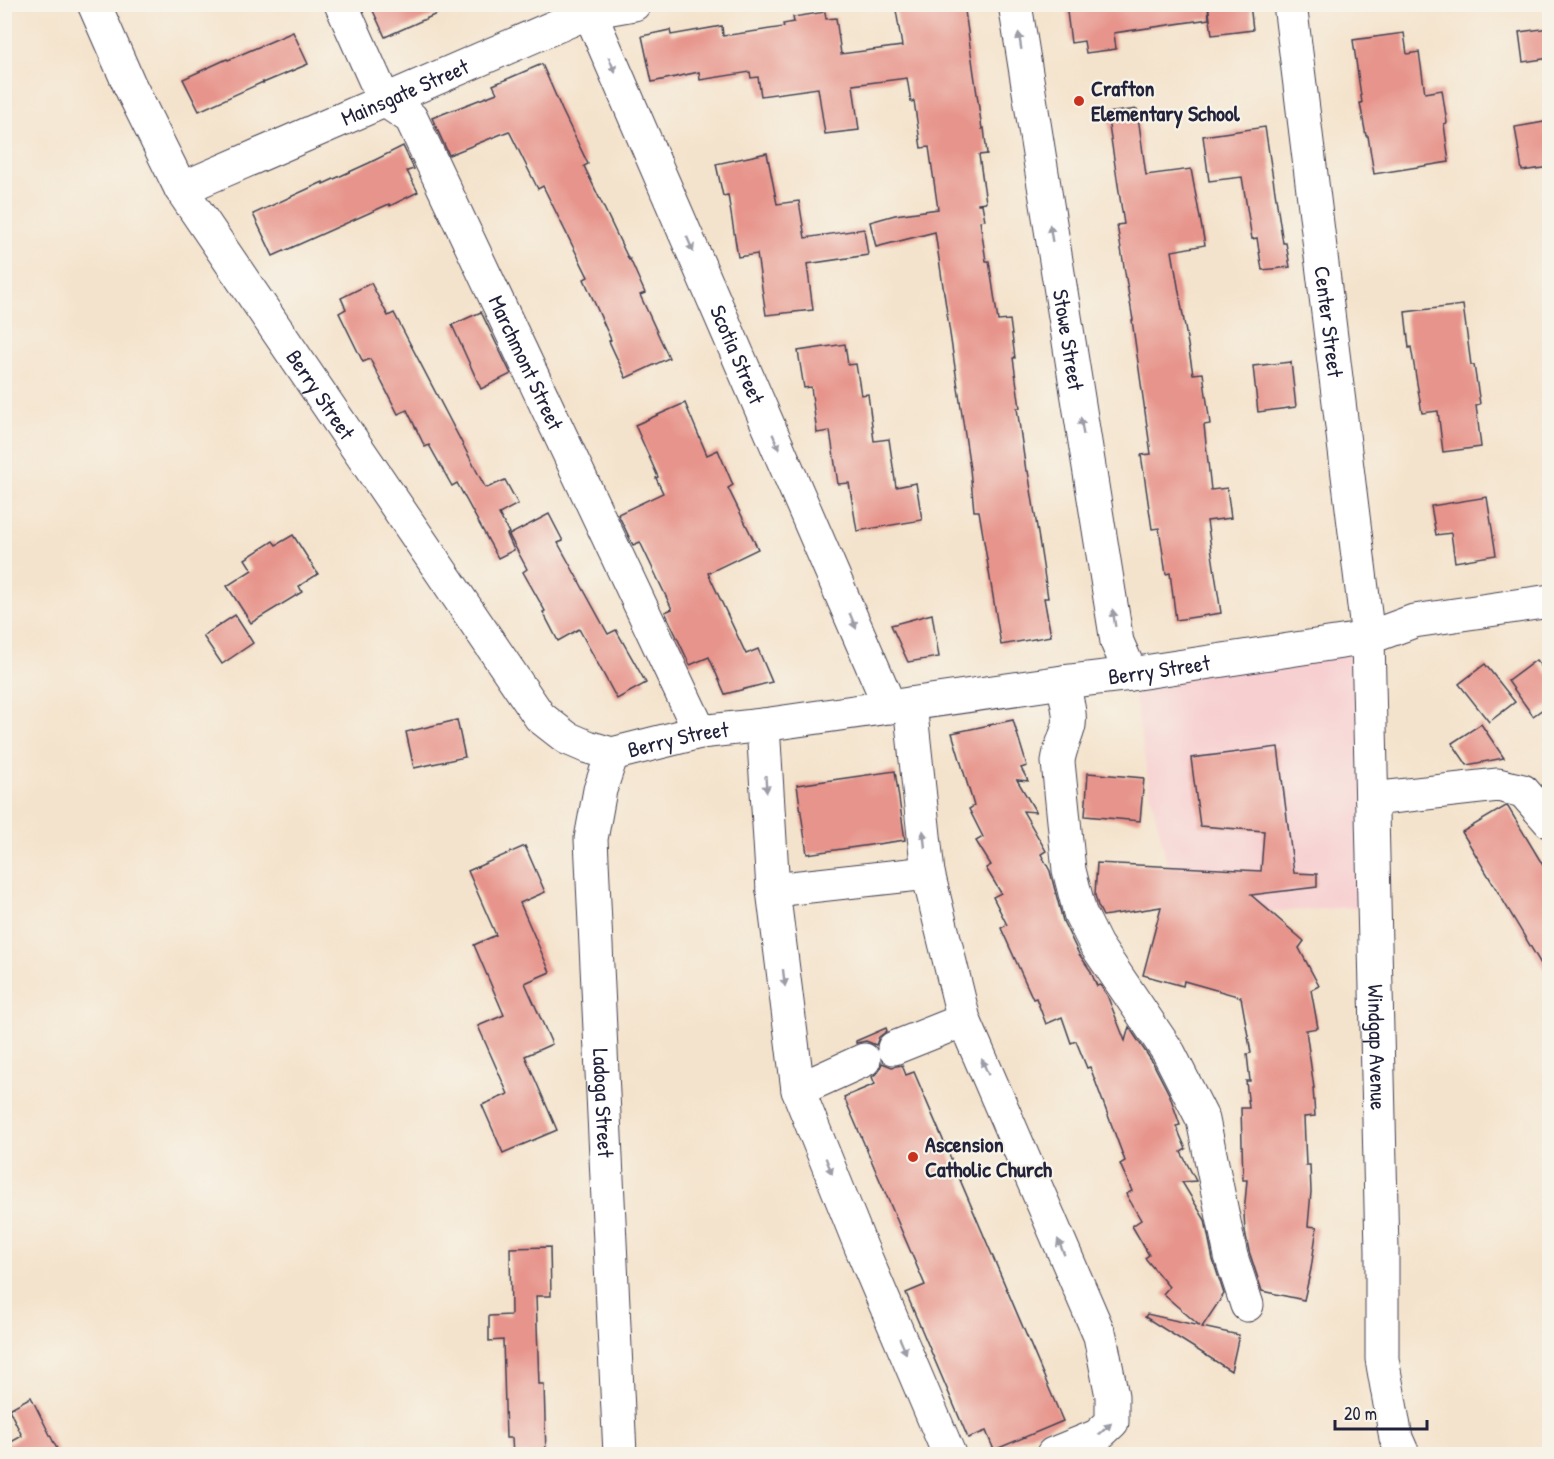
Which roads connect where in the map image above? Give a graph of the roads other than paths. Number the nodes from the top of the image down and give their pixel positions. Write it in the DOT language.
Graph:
graph roads {
  1 [pos="94,4"];
  2 [pos="340,4"];
  3 [pos="634,4"];
  4 [pos="1014,4"];
  5 [pos="1290,4"];
  6 [pos="588,8"];
  7 [pos="384,100"];
  8 [pos="181,189"];
  9 [pos="1550,601"];
  10 [pos="1368,638"];
  11 [pos="1131,674"];
  12 [pos="1063,682"];
  13 [pos="900,705"];
  14 [pos="763,725"];
  15 [pos="700,732"];
  16 [pos="612,754"];
  17 [pos="1372,799"];
  18 [pos="1550,822"];
  19 [pos="928,873"];
  20 [pos="773,890"];
  21 [pos="964,1020"];
  22 [pos="894,1048"];
  23 [pos="864,1060"];
  24 [pos="798,1090"];
  25 [pos="1247,1305"];
  26 [pos="620,1455"];
  27 [pos="949,1455"];
  28 [pos="1053,1455"];
  29 [pos="1402,1455"];
  1 -- 8 [label="street, Berry Street"];
  2 -- 7 [label="street"];
  3 -- 6 [label="street, Mainsgate Street"];
  11 -- 4 [label="street, Stowe Street, one-way"];
  5 -- 10 [label="street, Center Street"];
  6 -- 7 [label="street, Mainsgate Street"];
  6 -- 13 [label="street, Scotia Street, one-way"];
  7 -- 8 [label="street, Mainsgate Street"];
  7 -- 15 [label="street, Marchmont Street"];
  8 -- 16 [label="street, Berry Street"];
  9 -- 10 [label="street, Berry Street"];
  10 -- 11 [label="street, Berry Street"];
  10 -- 17 [label="street, Windgap Avenue"];
  11 -- 12 [label="street, Berry Street"];
  12 -- 13 [label="street, Berry Street"];
  12 -- 25 [label="street"];
  13 -- 14 [label="street, Berry Street"];
  19 -- 13 [label="street, Scotia Street, one-way"];
  14 -- 15 [label="street, Berry Street"];
  14 -- 20 [label="street, one-way"];
  15 -- 16 [label="street, Berry Street"];
  16 -- 26 [label="street, Ladoga Street"];
  17 -- 18 [label="street"];
  17 -- 29 [label="street, Windgap Avenue"];
  19 -- 20 [label="street"];
  19 -- 21 [label="street, Scotia Street"];
  20 -- 24 [label="street, one-way"];
  21 -- 22 [label="street"];
  28 -- 21 [label="street, Scotia Street, one-way"];
  23 -- 24 [label="street"];
  24 -- 27 [label="street, one-way"];
}
